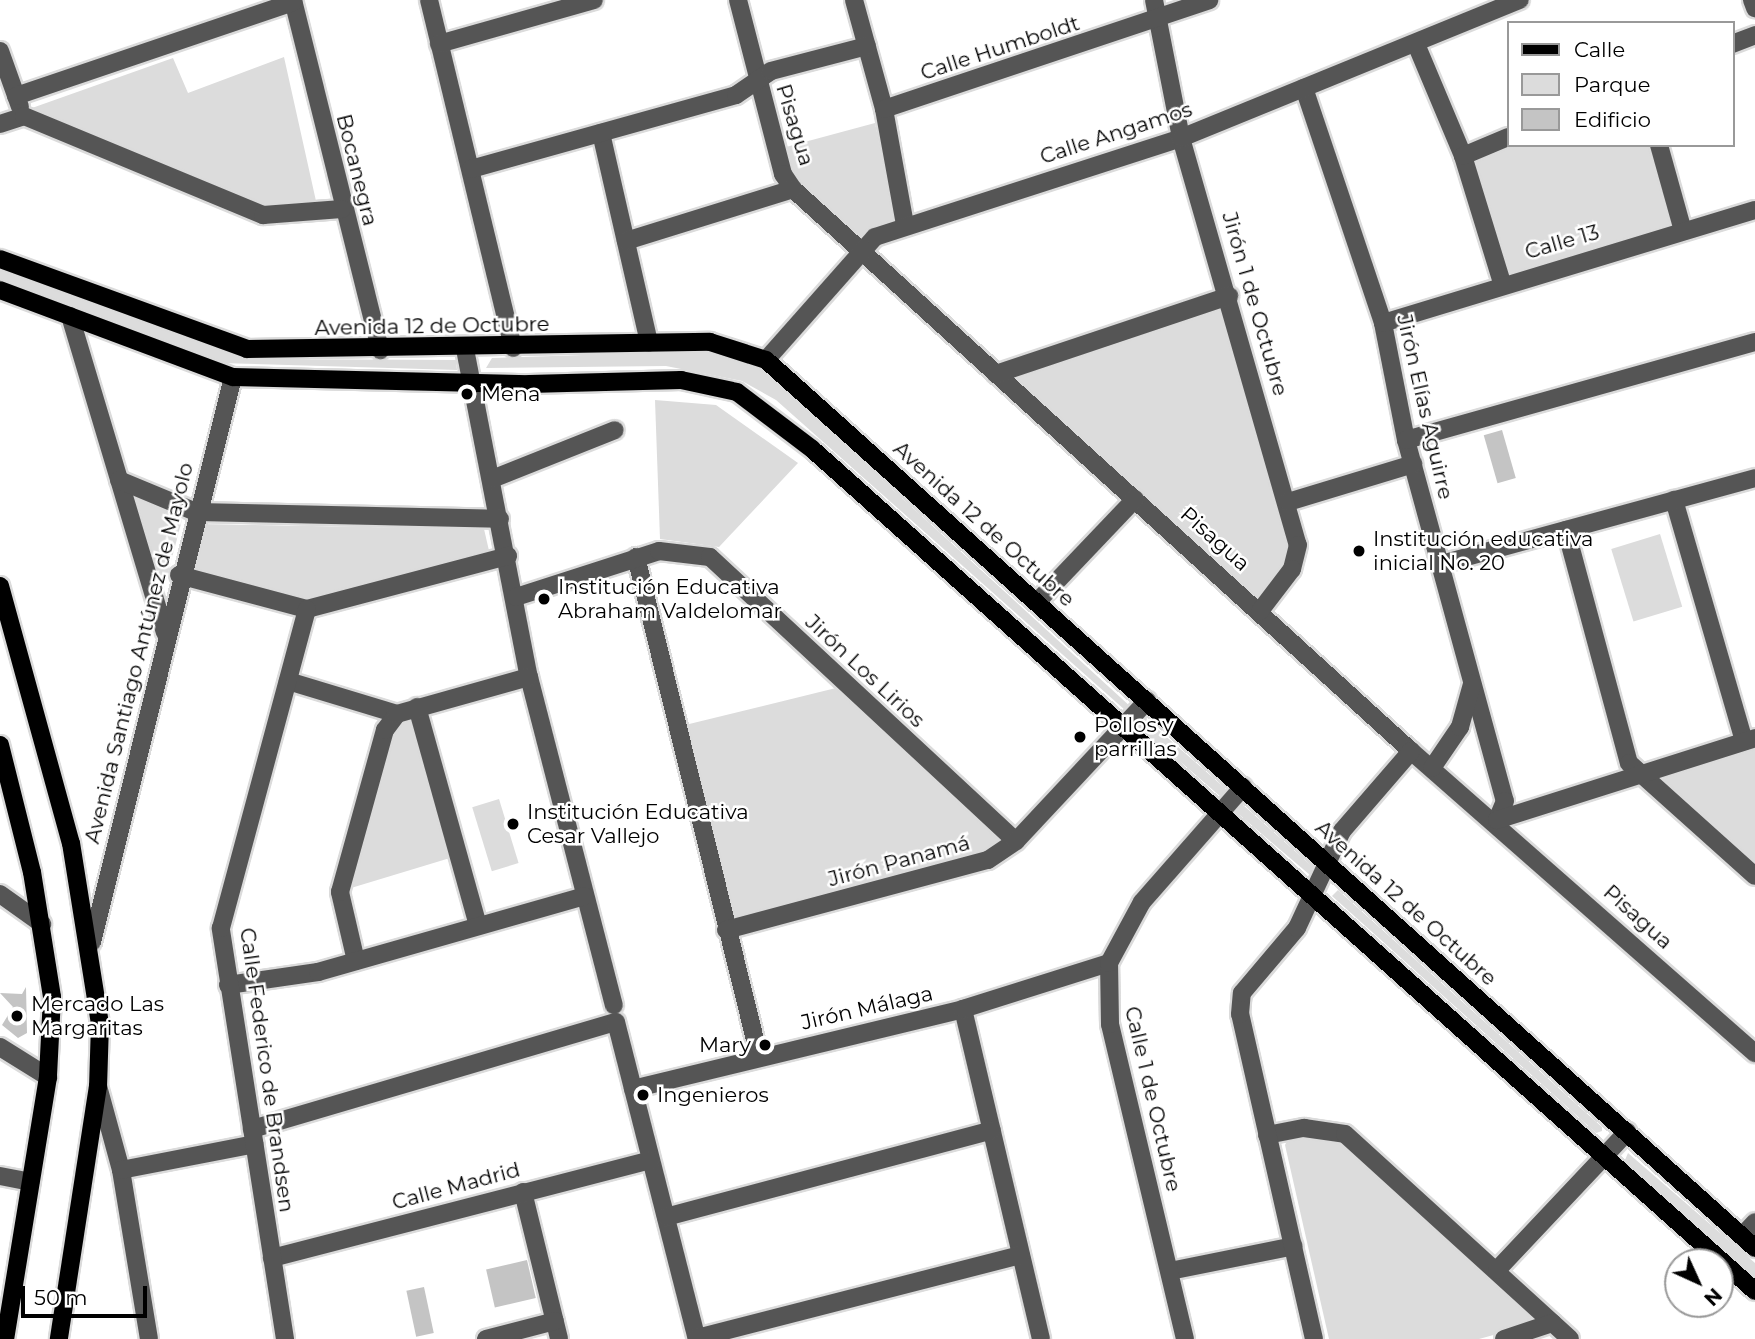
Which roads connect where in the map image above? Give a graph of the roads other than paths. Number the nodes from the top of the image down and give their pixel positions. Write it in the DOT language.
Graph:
graph roads {
  1 [pos="429,0"];
  2 [pos="594,0"];
  3 [pos="738,0"];
  4 [pos="854,0"];
  5 [pos="1154,0"];
  6 [pos="1209,0"];
  7 [pos="1520,0"];
  8 [pos="1752,0"];
  9 [pos="293,1"];
  10 [pos="1755,8"];
  11 [pos="1158,21"];
  12 [pos="1755,35"];
  13 [pos="1734,43"];
  14 [pos="439,44"];
  15 [pos="1416,44"];
  16 [pos="867,46"];
  17 [pos="0,51"];
  18 [pos="759,82"];
  19 [pos="1304,88"];
  20 [pos="16,96"];
  21 [pos="884,109"];
  22 [pos="24,116"];
  23 [pos="0,124"];
  24 [pos="601,133"];
  25 [pos="1181,138"];
  26 [pos="1506,138"];
  27 [pos="1660,147"];
  28 [pos="1463,156"];
  29 [pos="471,169"];
  30 [pos="793,189"];
  31 [pos="342,209"];
  32 [pos="1755,209"];
  33 [pos="905,224"];
  34 [pos="1683,231"];
  35 [pos="626,240"];
  36 [pos="861,253"];
  37 [pos="0,259"];
  38 [pos="1502,283"];
  39 [pos="0,290"];
  40 [pos="1229,296"];
  41 [pos="70,316"];
  42 [pos="1383,323"];
  43 [pos="1755,342"];
  44 [pos="649,343"];
  45 [pos="513,348"];
  46 [pos="466,349"];
  47 [pos="380,350"];
  48 [pos="766,360"];
  49 [pos="996,374"];
  50 [pos="233,377"];
  51 [pos="472,383"];
  52 [pos="615,430"];
  53 [pos="1406,440"];
  54 [pos="1413,464"];
  55 [pos="1755,478"];
  56 [pos="492,479"];
  57 [pos="118,480"];
  58 [pos="1135,499"];
  59 [pos="1674,500"];
  60 [pos="1288,502"];
  61 [pos="196,512"];
  62 [pos="500,519"];
  63 [pos="1566,530"];
  64 [pos="508,556"];
  65 [pos="636,557"];
  66 [pos="1441,564"];
  67 [pos="179,575"];
  68 [pos="0,586"];
  69 [pos="516,597"];
  70 [pos="1037,602"];
  71 [pos="307,609"];
  72 [pos="1260,611"];
  73 [pos="165,632"];
  74 [pos="529,677"];
  75 [pos="288,681"];
  76 [pos="1472,684"];
  77 [pos="1147,701"];
  78 [pos="417,707"];
  79 [pos="397,714"];
  80 [pos="1123,727"];
  81 [pos="1750,739"];
  82 [pos="0,745"];
  83 [pos="1411,751"];
  84 [pos="1432,768"];
  85 [pos="1639,773"];
  86 [pos="5,780"];
  87 [pos="1243,787"];
  88 [pos="1220,813"];
  89 [pos="1497,820"];
  90 [pos="1016,841"];
  91 [pos="1327,863"];
  92 [pos="1755,876"];
  93 [pos="0,894"];
  94 [pos="584,896"];
  95 [pos="1312,896"];
  96 [pos="42,924"];
  97 [pos="478,926"];
  98 [pos="726,930"];
  99 [pos="92,942"];
  100 [pos="356,961"];
  101 [pos="1109,963"];
  102 [pos="228,985"];
  103 [pos="963,1009"];
  104 [pos="615,1013"];
  105 [pos="0,1047"];
  106 [pos="1755,1053"];
  107 [pos="759,1056"];
  108 [pos="48,1077"];
  109 [pos="98,1087"];
  110 [pos="633,1089"];
  111 [pos="992,1130"];
  112 [pos="1627,1132"];
  113 [pos="1267,1135"];
  114 [pos="254,1136"];
  115 [pos="1605,1157"];
  116 [pos="651,1160"];
  117 [pos="121,1170"];
  118 [pos="0,1176"];
  119 [pos="30,1182"];
  120 [pos="523,1192"];
  121 [pos="666,1217"];
  122 [pos="1755,1222"];
  123 [pos="1749,1242"];
  124 [pos="1294,1246"];
  125 [pos="1021,1255"];
  126 [pos="272,1258"];
  127 [pos="1497,1270"];
  128 [pos="1170,1271"];
  129 [pos="1755,1291"];
  130 [pos="5,1303"];
  131 [pos="555,1321"];
  132 [pos="1552,1323"];
  133 [pos="5,1339"];
  134 [pos="59,1339"];
  135 [pos="149,1339"];
  136 [pos="285,1339"];
  137 [pos="486,1339"];
  138 [pos="559,1339"];
  139 [pos="697,1339"];
  140 [pos="1041,1339"];
  141 [pos="1185,1339"];
  142 [pos="1314,1339"];
  143 [pos="1504,1339"];
  144 [pos="1570,1339"];
  1 -- 14 [label="street"];
  2 -- 14 [label="street"];
  3 -- 18 [label="street, Pisagua"];
  4 -- 16 [label="street"];
  5 -- 11 [label="street, Jirón 1 de Octubre"];
  6 -- 11 [label="street, Calle Humboldt"];
  7 -- 15 [label="street, Calle Angamos"];
  8 -- 10 [label="street"];
  9 -- 20 [label="street"];
  9 -- 31 [label="street, Bocanegra"];
  11 -- 21 [label="street, Calle Humboldt"];
  11 -- 25 [label="street, Jirón 1 de Octubre"];
  12 -- 13 [label="street"];
  14 -- 29 [label="street"];
  15 -- 19 [label="street, Calle Angamos"];
  15 -- 28 [label="street"];
  16 -- 18 [label="street"];
  16 -- 21 [label="street"];
  17 -- 20 [label="street"];
  18 -- 24 [label="street"];
  18 -- 30 [label="street, Pisagua"];
  19 -- 25 [label="street, Calle Angamos"];
  19 -- 42 [label="street, Jirón Elías Aguirre"];
  20 -- 22 [label="street"];
  21 -- 33 [label="street"];
  22 -- 23 [label="street"];
  22 -- 31 [label="street"];
  24 -- 29 [label="street"];
  24 -- 35 [label="street"];
  25 -- 33 [label="street, Calle Angamos"];
  25 -- 40 [label="street, Jirón 1 de Octubre"];
  26 -- 28 [label="street"];
  27 -- 34 [label="street"];
  28 -- 38 [label="street"];
  29 -- 45 [label="street"];
  30 -- 35 [label="street"];
  30 -- 36 [label="street, Pisagua"];
  31 -- 47 [label="street, Bocanegra"];
  32 -- 34 [label="street, Calle 13"];
  33 -- 36 [label="street, Calle Angamos"];
  34 -- 38 [label="street, Calle 13"];
  35 -- 44 [label="street"];
  36 -- 48 [label="street, Calle Angamos"];
  36 -- 49 [label="street, Pisagua"];
  37 -- 47 [label="main road, Avenida 12 de Octubre"];
  38 -- 42 [label="street, Calle 13"];
  39 -- 41 [label="main road"];
  40 -- 49 [label="street"];
  40 -- 60 [label="street, Jirón 1 de Octubre"];
  41 -- 50 [label="main road"];
  41 -- 57 [label="street"];
  42 -- 53 [label="street, Jirón Elías Aguirre"];
  43 -- 53 [label="street"];
  44 -- 45 [label="main road, Avenida 12 de Octubre"];
  44 -- 48 [label="main road, Avenida 12 de Octubre"];
  45 -- 46 [label="main road, Avenida 12 de Octubre"];
  46 -- 47 [label="main road, Avenida 12 de Octubre"];
  46 -- 51 [label="street"];
  48 -- 70 [label="main road, Avenida 12 de Octubre"];
  49 -- 58 [label="street, Pisagua"];
  50 -- 51 [label="main road"];
  50 -- 61 [label="street, Avenida Santiago Antúnez de Mayolo"];
  51 -- 56 [label="street"];
  51 -- 80 [label="main road"];
  52 -- 56 [label="street"];
  53 -- 54 [label="street, Jirón Elías Aguirre"];
  54 -- 60 [label="street"];
  54 -- 66 [label="street, Jirón Elías Aguirre"];
  55 -- 59 [label="street"];
  56 -- 62 [label="street"];
  57 -- 61 [label="street"];
  57 -- 73 [label="street"];
  58 -- 70 [label="street"];
  58 -- 72 [label="street, Pisagua"];
  59 -- 63 [label="street"];
  59 -- 81 [label="street"];
  60 -- 72 [label="street, Jirón 1 de Octubre"];
  61 -- 62 [label="street"];
  61 -- 67 [label="street, Avenida Santiago Antúnez de Mayolo"];
  62 -- 64 [label="street"];
  63 -- 66 [label="street"];
  63 -- 85 [label="street"];
  64 -- 69 [label="street"];
  64 -- 71 [label="street"];
  65 -- 69 [label="street, Jirón Los Lirios"];
  65 -- 90 [label="street, Jirón Los Lirios"];
  65 -- 98 [label="street"];
  66 -- 76 [label="street, Jirón Elías Aguirre"];
  67 -- 71 [label="street"];
  67 -- 73 [label="street, Avenida Santiago Antúnez de Mayolo"];
  68 -- 99 [label="main road, Avenida Santiago Antúnez de Mayolo"];
  69 -- 74 [label="street"];
  70 -- 77 [label="main road, Avenida 12 de Octubre"];
  71 -- 75 [label="street, Calle Federico de Brandsen"];
  72 -- 83 [label="street, Pisagua"];
  73 -- 99 [label="street, Avenida Santiago Antúnez de Mayolo"];
  74 -- 78 [label="street"];
  74 -- 94 [label="street"];
  75 -- 79 [label="street"];
  75 -- 102 [label="street, Calle Federico de Brandsen"];
  76 -- 84 [label="street"];
  76 -- 89 [label="street, Jirón Elías Aguirre"];
  77 -- 80 [label="street, Jirón Panamá"];
  77 -- 87 [label="main road, Avenida 12 de Octubre"];
  78 -- 79 [label="street"];
  78 -- 97 [label="street"];
  79 -- 100 [label="street"];
  80 -- 88 [label="main road"];
  80 -- 90 [label="street, Jirón Panamá"];
  81 -- 85 [label="street"];
  82 -- 86 [label="main road"];
  83 -- 84 [label="street, Pisagua"];
  83 -- 91 [label="street"];
  84 -- 89 [label="street, Pisagua"];
  85 -- 89 [label="street"];
  85 -- 92 [label="street"];
  86 -- 96 [label="main road"];
  87 -- 88 [label="street, Calle 1 de Octubre"];
  87 -- 91 [label="main road, Avenida 12 de Octubre"];
  88 -- 95 [label="main road"];
  88 -- 101 [label="street, Calle 1 de Octubre"];
  89 -- 106 [label="street, Pisagua"];
  90 -- 98 [label="street, Jirón Panamá"];
  91 -- 95 [label="street"];
  91 -- 112 [label="main road, Avenida 12 de Octubre"];
  93 -- 96 [label="street"];
  94 -- 97 [label="street"];
  94 -- 104 [label="street"];
  95 -- 113 [label="street"];
  95 -- 115 [label="main road"];
  96 -- 108 [label="main road"];
  97 -- 100 [label="street"];
  98 -- 107 [label="street"];
  99 -- 109 [label="main road, Avenida Santiago Antúnez de Mayolo"];
  100 -- 102 [label="street"];
  101 -- 103 [label="street, Jirón Málaga"];
  101 -- 128 [label="street, Calle 1 de Octubre"];
  102 -- 114 [label="street, Calle Federico de Brandsen"];
  103 -- 107 [label="street, Jirón Málaga"];
  103 -- 111 [label="street"];
  104 -- 110 [label="street"];
  104 -- 114 [label="street"];
  105 -- 108 [label="street"];
  107 -- 110 [label="street, Jirón Málaga"];
  108 -- 119 [label="main road"];
  109 -- 117 [label="street"];
  109 -- 134 [label="main road, Avenida Santiago Antúnez de Mayolo"];
  110 -- 116 [label="street"];
  111 -- 121 [label="street"];
  111 -- 125 [label="street"];
  112 -- 115 [label="street"];
  112 -- 123 [label="main road, Avenida 12 de Octubre"];
  113 -- 124 [label="street"];
  113 -- 127 [label="street"];
  114 -- 117 [label="street"];
  114 -- 126 [label="street, Calle Federico de Brandsen"];
  115 -- 127 [label="street"];
  115 -- 129 [label="main road"];
  116 -- 120 [label="street, Calle Madrid"];
  116 -- 121 [label="street"];
  117 -- 135 [label="street"];
  118 -- 119 [label="street"];
  119 -- 130 [label="main road"];
  120 -- 126 [label="street, Calle Madrid"];
  120 -- 131 [label="street"];
  121 -- 139 [label="street"];
  122 -- 123 [label="street"];
  124 -- 128 [label="street"];
  124 -- 142 [label="street"];
  125 -- 139 [label="street"];
  125 -- 140 [label="street"];
  126 -- 136 [label="street, Calle Federico de Brandsen"];
  127 -- 132 [label="street"];
  128 -- 141 [label="street, Calle 1 de Octubre"];
  130 -- 133 [label="main road"];
  131 -- 137 [label="street"];
  131 -- 138 [label="street"];
  132 -- 143 [label="street"];
  132 -- 144 [label="street"];
}
